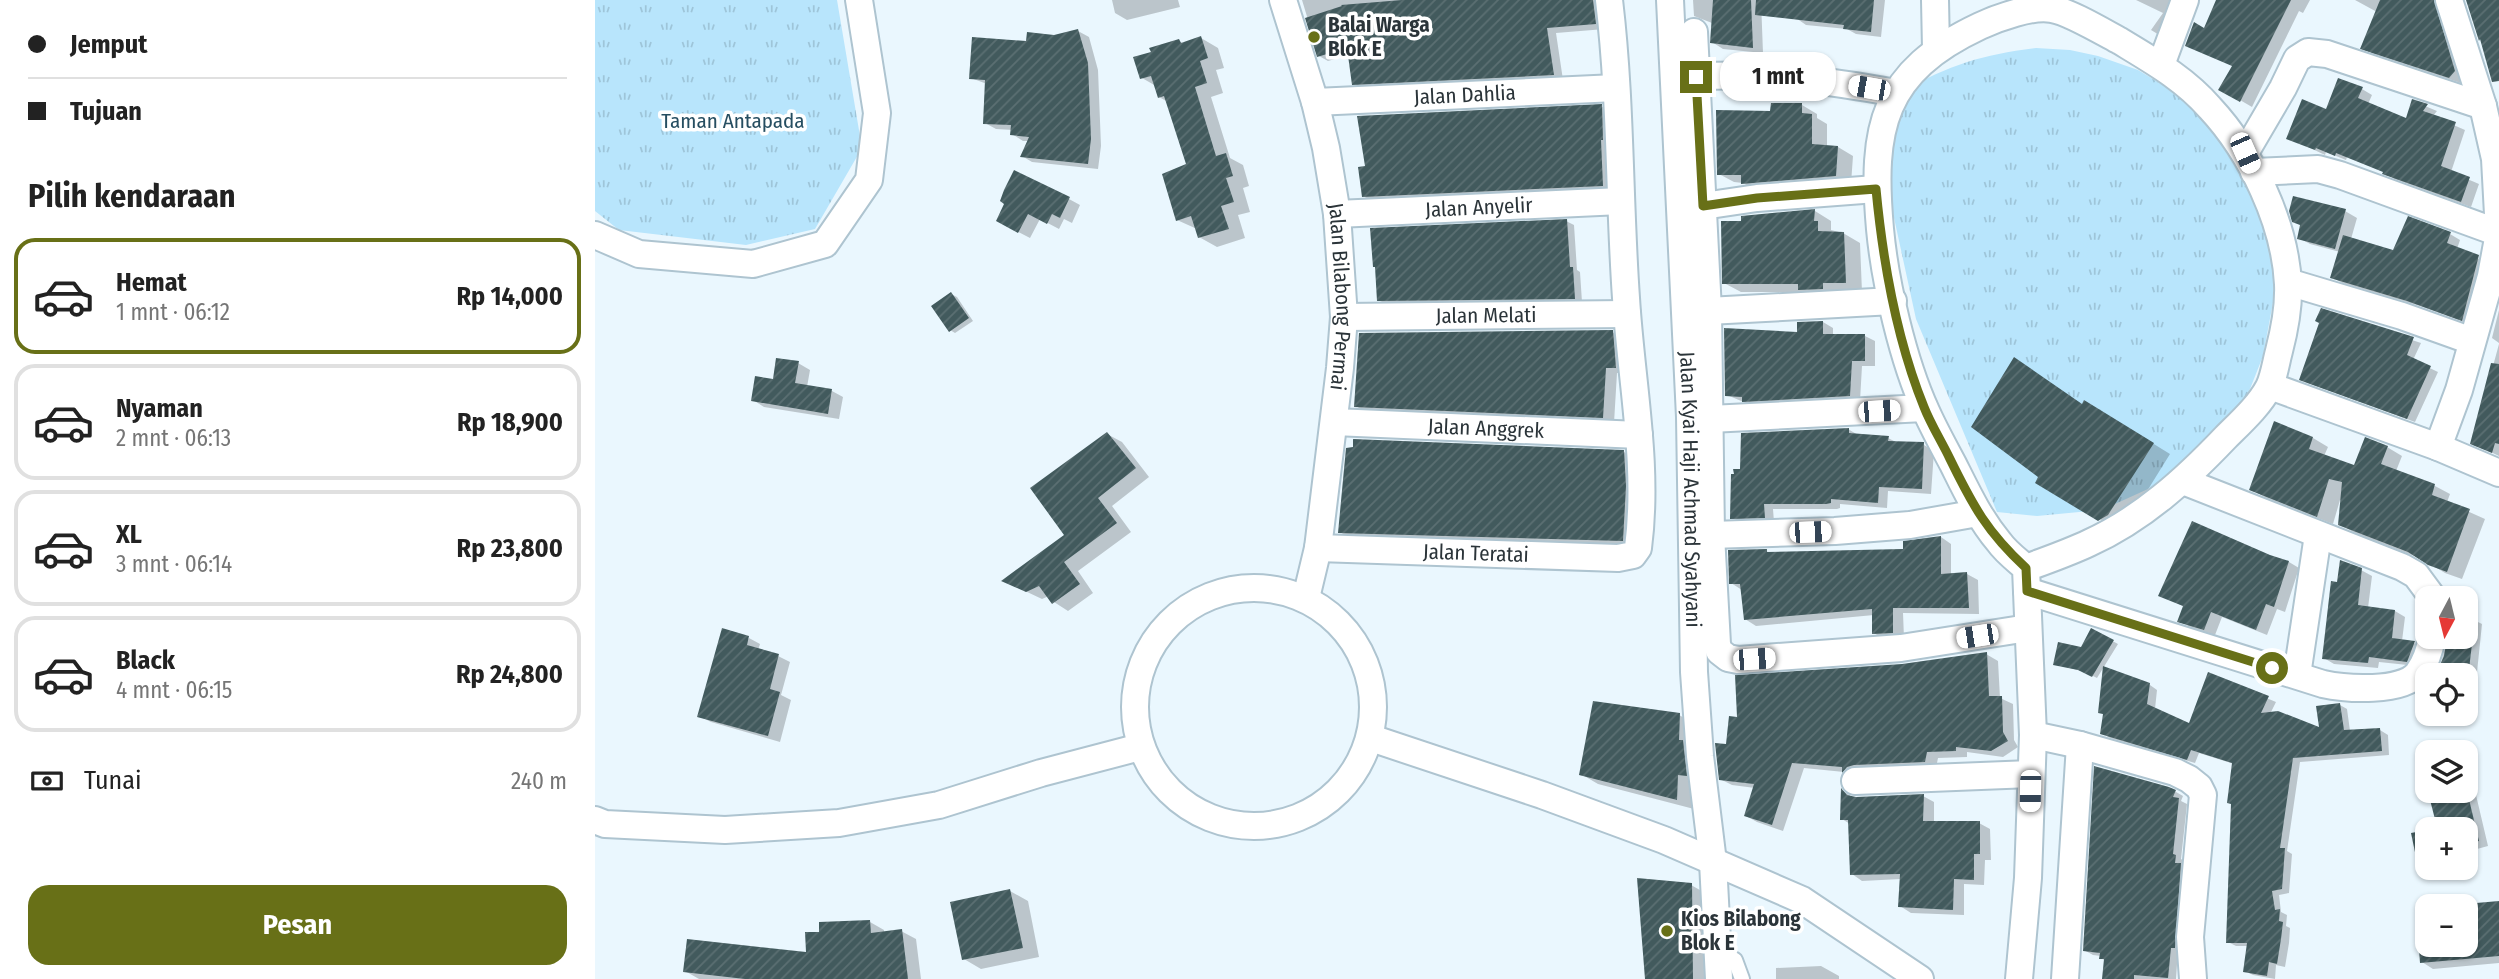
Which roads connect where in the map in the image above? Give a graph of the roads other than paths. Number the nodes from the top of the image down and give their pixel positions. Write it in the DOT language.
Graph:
graph roads {
  1 [pos="859,0"];
  2 [pos="1283,0"];
  3 [pos="1609,0"];
  4 [pos="1670,0"];
  5 [pos="1935,0"];
  6 [pos="2185,0"];
  7 [pos="2449,0"];
  8 [pos="2053,4"];
  9 [pos="1694,32"];
  10 [pos="1935,49"];
  11 [pos="2161,65"];
  12 [pos="1696,77"];
  13 [pos="1616,88"];
  14 [pos="1896,93"];
  15 [pos="1315,102"];
  16 [pos="2483,106"];
  17 [pos="2249,162"];
  18 [pos="1876,189"];
  19 [pos="1621,201"];
  20 [pos="1703,206"];
  21 [pos="1337,214"];
  22 [pos="2499,233"];
  23 [pos="595,236"];
  24 [pos="2288,282"];
  25 [pos="1893,301"];
  26 [pos="1708,311"];
  27 [pos="1627,314"];
  28 [pos="1344,317"];
  29 [pos="2472,341"];
  30 [pos="2270,386"];
  31 [pos="1924,408"];
  32 [pos="1710,419"];
  33 [pos="1334,422"];
  34 [pos="1639,435"];
  35 [pos="2438,447"];
  36 [pos="2499,473"];
  37 [pos="2183,481"];
  38 [pos="1978,513"];
  39 [pos="1711,535"];
  40 [pos="2318,535"];
  41 [pos="1318,548"];
  42 [pos="2026,580"];
  43 [pos="2425,586"];
  44 [pos="1306,598"];
  45 [pos="2028,628"];
  46 [pos="2429,649"];
  47 [pos="2297,675"];
  48 [pos="2032,735"];
  49 [pos="1371,738"];
  50 [pos="2080,745"];
  51 [pos="1140,747"];
  52 [pos="2031,774"];
  53 [pos="1855,782"];
  54 [pos="598,824"];
  55 [pos="1713,862"];
  56 [pos="1718,950"];
  57 [pos="1719,979"];
  58 [pos="1742,979"];
  59 [pos="1920,979"];
  60 [pos="2019,979"];
  61 [pos="2064,979"];
  62 [pos="2193,979"];
  1 -- 23 [label="street"];
  2 -- 15 [label="street, Jalan Bilabong Permai"];
  3 -- 13 [label="street"];
  4 -- 55 [label="street, Jalan Kyai Haji Achmad Syahyani"];
  5 -- 10 [label="street"];
  6 -- 11 [label="street"];
  7 -- 16 [label="street"];
  8 -- 10 [label="street"];
  8 -- 11 [label="street"];
  9 -- 12 [label="street"];
  10 -- 14 [label="street"];
  11 -- 17 [label="street"];
  12 -- 14 [label="street"];
  12 -- 20 [label="street"];
  13 -- 15 [label="street, Jalan Dahlia"];
  13 -- 19 [label="street"];
  14 -- 18 [label="street"];
  15 -- 21 [label="street, Jalan Bilabong Permai"];
  16 -- 17 [label="street"];
  16 -- 22 [label="street"];
  17 -- 22 [label="street"];
  17 -- 24 [label="street"];
  18 -- 20 [label="street"];
  18 -- 25 [label="street"];
  19 -- 21 [label="street, Jalan Anyelir"];
  19 -- 27 [label="street"];
  20 -- 26 [label="street"];
  21 -- 28 [label="street, Jalan Bilabong Permai"];
  22 -- 29 [label="street"];
  24 -- 29 [label="street"];
  24 -- 30 [label="street"];
  25 -- 26 [label="street"];
  25 -- 31 [label="street"];
  26 -- 32 [label="street"];
  27 -- 28 [label="street, Jalan Melati"];
  27 -- 34 [label="street"];
  28 -- 33 [label="street, Jalan Bilabong Permai"];
  29 -- 35 [label="street"];
  30 -- 35 [label="street"];
  30 -- 37 [label="street"];
  31 -- 32 [label="street"];
  31 -- 38 [label="street"];
  32 -- 39 [label="street"];
  33 -- 34 [label="street, Jalan Anggrek"];
  33 -- 41 [label="street, Jalan Bilabong Permai"];
  34 -- 41 [label="street, Jalan Teratai"];
  35 -- 36 [label="street"];
  37 -- 40 [label="street"];
  37 -- 42 [label="street"];
  38 -- 39 [label="street"];
  38 -- 42 [label="street"];
  39 -- 45 [label="street"];
  40 -- 43 [label="street"];
  40 -- 47 [label="street"];
  41 -- 44 [label="street, Jalan Bilabong Permai"];
  42 -- 45 [label="street"];
  42 -- 47 [label="street"];
  44 -- 49 [label="street"];
  44 -- 51 [label="street"];
  45 -- 48 [label="street"];
  46 -- 47 [label="street"];
  48 -- 50 [label="street"];
  48 -- 52 [label="street"];
  49 -- 51 [label="street"];
  49 -- 55 [label="street"];
  50 -- 61 [label="street"];
  50 -- 62 [label="street"];
  51 -- 54 [label="street"];
  52 -- 53 [label="street"];
  52 -- 60 [label="street"];
  55 -- 56 [label="street, Jalan Kyai Haji Achmad Syahyani"];
  55 -- 59 [label="street"];
  56 -- 57 [label="street, Jalan Kyai Haji Achmad Syahyani"];
  56 -- 58 [label="lane"];
}
